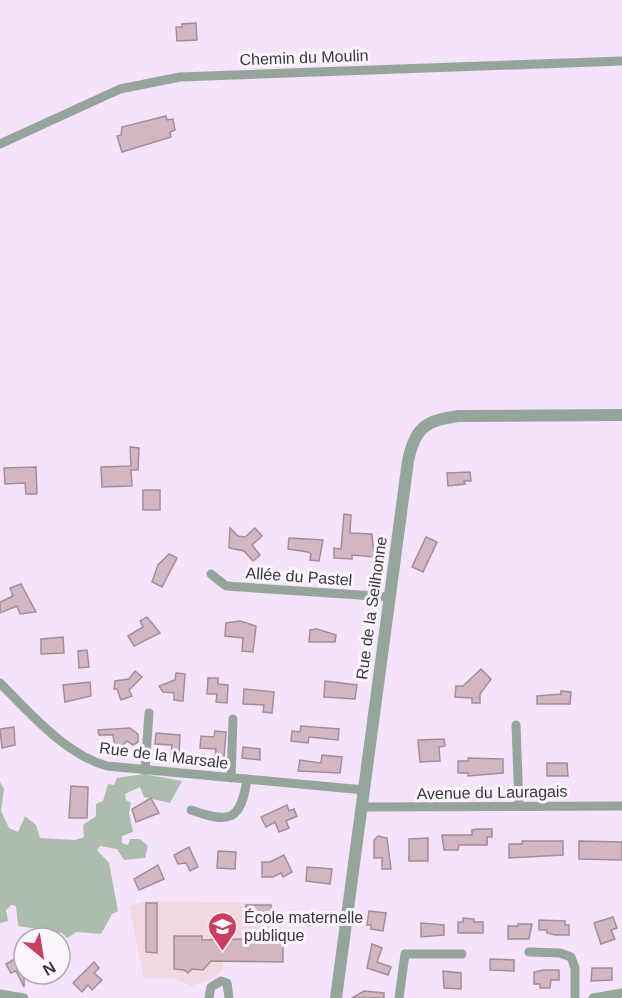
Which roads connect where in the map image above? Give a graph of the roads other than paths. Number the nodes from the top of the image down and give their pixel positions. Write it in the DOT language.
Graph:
graph roads {
  1 [pos="622,62"];
  2 [pos="0,144"];
  3 [pos="622,415"];
  4 [pos="210,574"];
  5 [pos="389,597"];
  6 [pos="0,683"];
  7 [pos="149,713"];
  8 [pos="233,719"];
  9 [pos="516,725"];
  10 [pos="145,770"];
  11 [pos="231,778"];
  12 [pos="247,779"];
  13 [pos="364,790"];
  14 [pos="519,806"];
  15 [pos="622,806"];
  16 [pos="362,807"];
  17 [pos="191,810"];
  18 [pos="529,952"];
  19 [pos="462,954"];
  20 [pos="622,993"];
  21 [pos="0,994"];
  22 [pos="24,998"];
  23 [pos="209,998"];
  24 [pos="229,998"];
  25 [pos="336,998"];
  26 [pos="399,998"];
  27 [pos="575,998"];
  28 [pos="593,998"];
  1 -- 2 [label="street, Chemin du Moulin"];
  3 -- 5 [label="street, Rue de la Seilhonne"];
  4 -- 5 [label="street, Allée du Pastel"];
  5 -- 13 [label="street, Rue de la Seilhonne"];
  6 -- 10 [label="street, Rue de la Marsale"];
  7 -- 10 [label="street"];
  8 -- 11 [label="street"];
  9 -- 14 [label="street"];
  10 -- 11 [label="street, Rue de la Marsale"];
  11 -- 12 [label="street, Rue de la Marsale"];
  12 -- 13 [label="street, Rue de la Marsale"];
  12 -- 17 [label="street, Rue de la Marsale"];
  13 -- 16 [label="street, Rue de la Seilhonne"];
  14 -- 15 [label="street, Avenue du Lauragais"];
  14 -- 16 [label="street, Avenue du Lauragais"];
  16 -- 25 [label="street, Rue de la Seilhonne"];
  18 -- 27 [label="street"];
  19 -- 26 [label="street"];
  20 -- 28 [label="street"];
  21 -- 22 [label="street"];
  23 -- 24 [label="street"];
}
